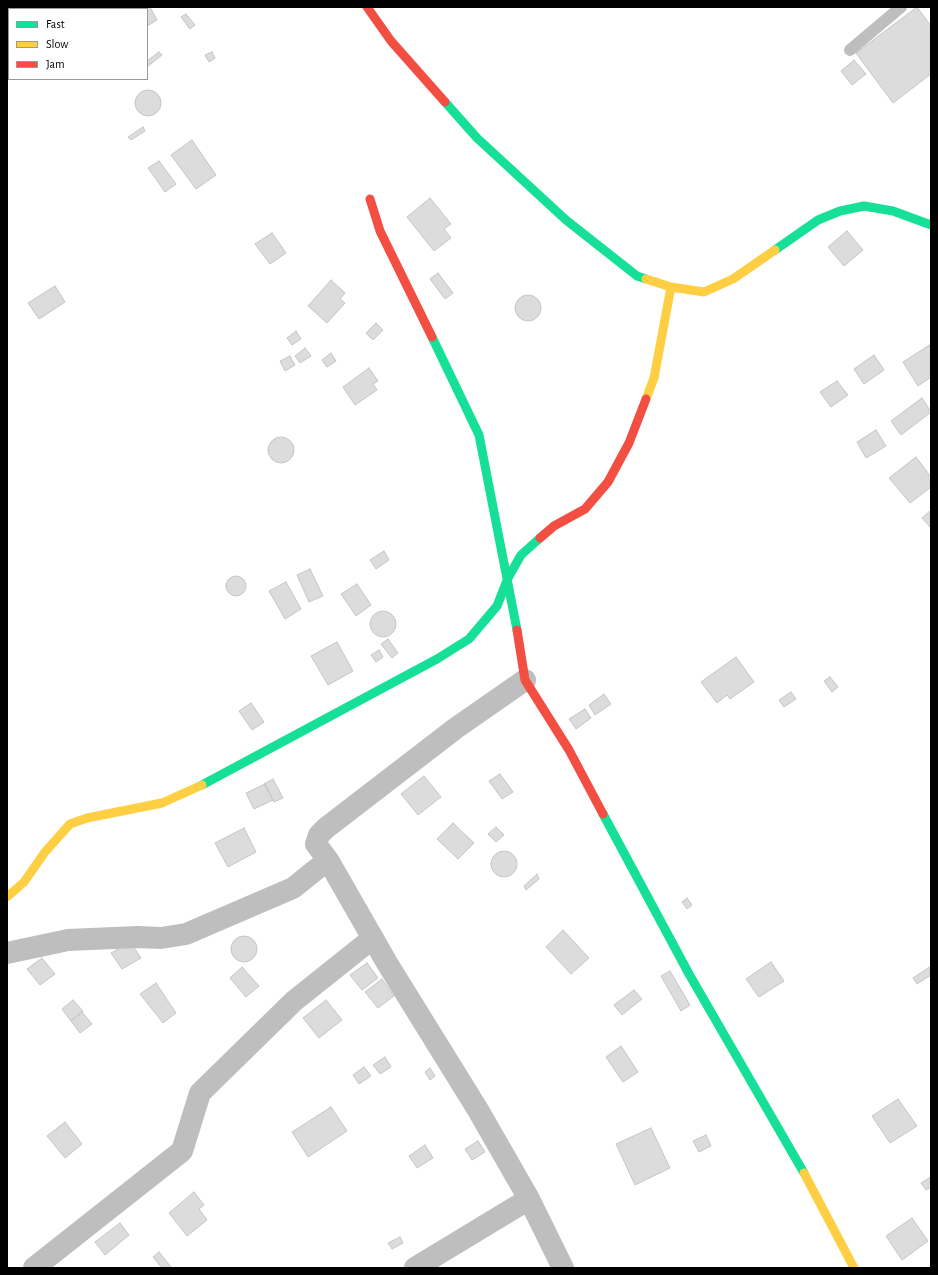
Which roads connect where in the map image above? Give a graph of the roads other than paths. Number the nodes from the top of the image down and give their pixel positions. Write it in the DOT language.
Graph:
graph roads {
  1 [pos="367,7"];
  2 [pos="901,7"];
  3 [pos="850,50"];
  4 [pos="370,199"];
  5 [pos="931,225"];
  6 [pos="671,287"];
  7 [pos="508,578"];
  8 [pos="525,680"];
  9 [pos="328,860"];
  10 [pos="7,898"];
  11 [pos="373,938"];
  12 [pos="7,953"];
  13 [pos="529,1199"];
  14 [pos="34,1268"];
  15 [pos="415,1268"];
  16 [pos="563,1268"];
  17 [pos="854,1268"];
  1 -- 6 [label="street"];
  2 -- 3 [label="lane"];
  4 -- 7 [label="street"];
  5 -- 6 [label="street"];
  6 -- 7 [label="street"];
  7 -- 8 [label="street"];
  7 -- 10 [label="street"];
  8 -- 9 [label="street"];
  8 -- 17 [label="street"];
  9 -- 11 [label="street"];
  9 -- 12 [label="street"];
  11 -- 13 [label="street"];
  11 -- 14 [label="street"];
  13 -- 15 [label="street"];
  13 -- 16 [label="street"];
}
